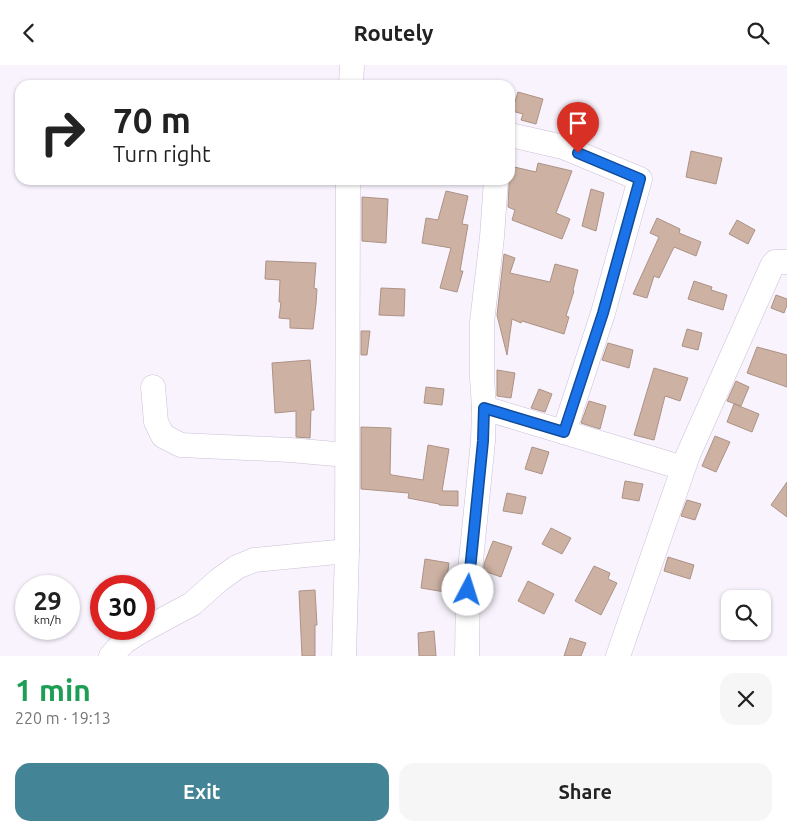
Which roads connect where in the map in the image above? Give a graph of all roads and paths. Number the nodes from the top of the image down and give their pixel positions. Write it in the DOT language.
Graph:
graph roads {
  1 [pos="352,65"];
  2 [pos="351,80"];
  3 [pos="515,136"];
  4 [pos="348,185"];
  5 [pos="496,185"];
  6 [pos="787,262"];
  7 [pos="153,387"];
  8 [pos="484,408"];
  9 [pos="564,432"];
  10 [pos="347,455"];
  11 [pos="683,468"];
  12 [pos="347,551"];
  13 [pos="112,656"];
  14 [pos="344,656"];
  15 [pos="467,656"];
  16 [pos="618,656"];
  1 -- 2 [label="street"];
  3 -- 9 [label="street"];
  4 -- 10 [label="street"];
  5 -- 8 [label="street"];
  6 -- 11 [label="street"];
  7 -- 10 [label="street"];
  8 -- 9 [label="street"];
  8 -- 15 [label="street"];
  9 -- 11 [label="street"];
  10 -- 12 [label="street"];
  11 -- 16 [label="street"];
  12 -- 13 [label="street"];
  12 -- 14 [label="street"];
}
